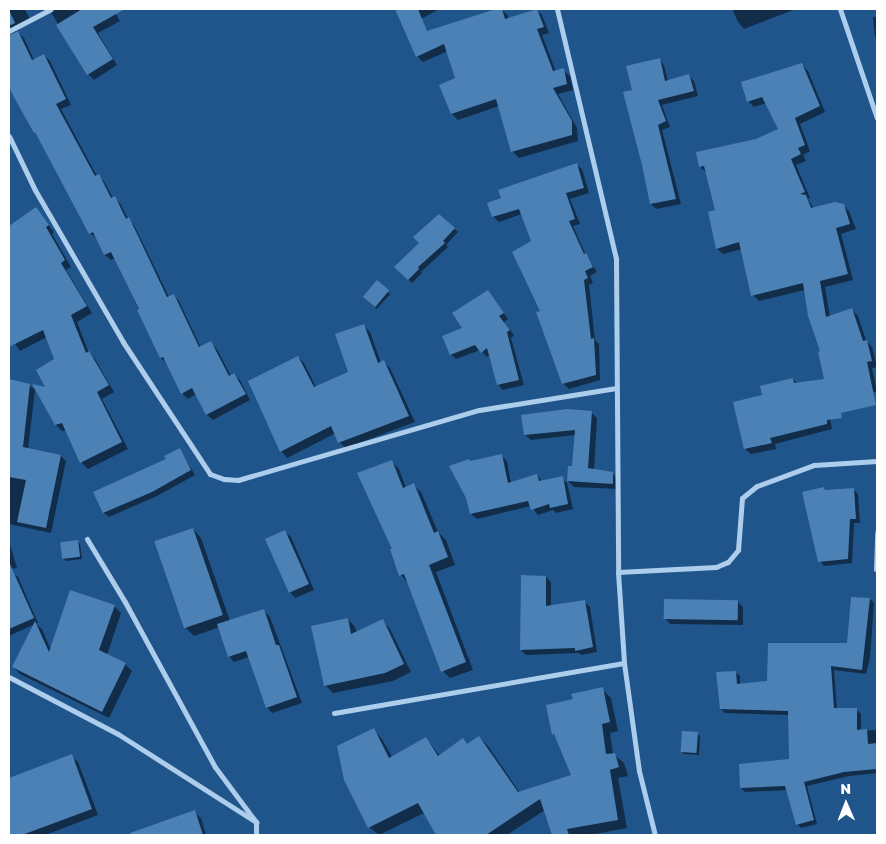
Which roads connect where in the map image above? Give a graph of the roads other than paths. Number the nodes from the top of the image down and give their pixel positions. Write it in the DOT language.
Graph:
graph roads {
  1 [pos="51,9"];
  2 [pos="557,9"];
  3 [pos="840,9"];
  4 [pos="9,31"];
  5 [pos="877,118"];
  6 [pos="9,136"];
  7 [pos="616,388"];
  8 [pos="877,461"];
  9 [pos="877,532"];
  10 [pos="87,539"];
  11 [pos="876,568"];
  12 [pos="618,572"];
  13 [pos="624,663"];
  14 [pos="9,677"];
  15 [pos="334,712"];
  16 [pos="256,822"];
  17 [pos="256,835"];
  18 [pos="655,835"];
  1 -- 4 [label="street"];
  2 -- 7 [label="street"];
  3 -- 5 [label="street"];
  6 -- 7 [label="street"];
  7 -- 12 [label="street"];
  8 -- 12 [label="street"];
  9 -- 11 [label="street"];
  10 -- 16 [label="street"];
  12 -- 13 [label="street"];
  13 -- 15 [label="street"];
  13 -- 18 [label="street"];
  14 -- 16 [label="street"];
  16 -- 17 [label="street"];
}
